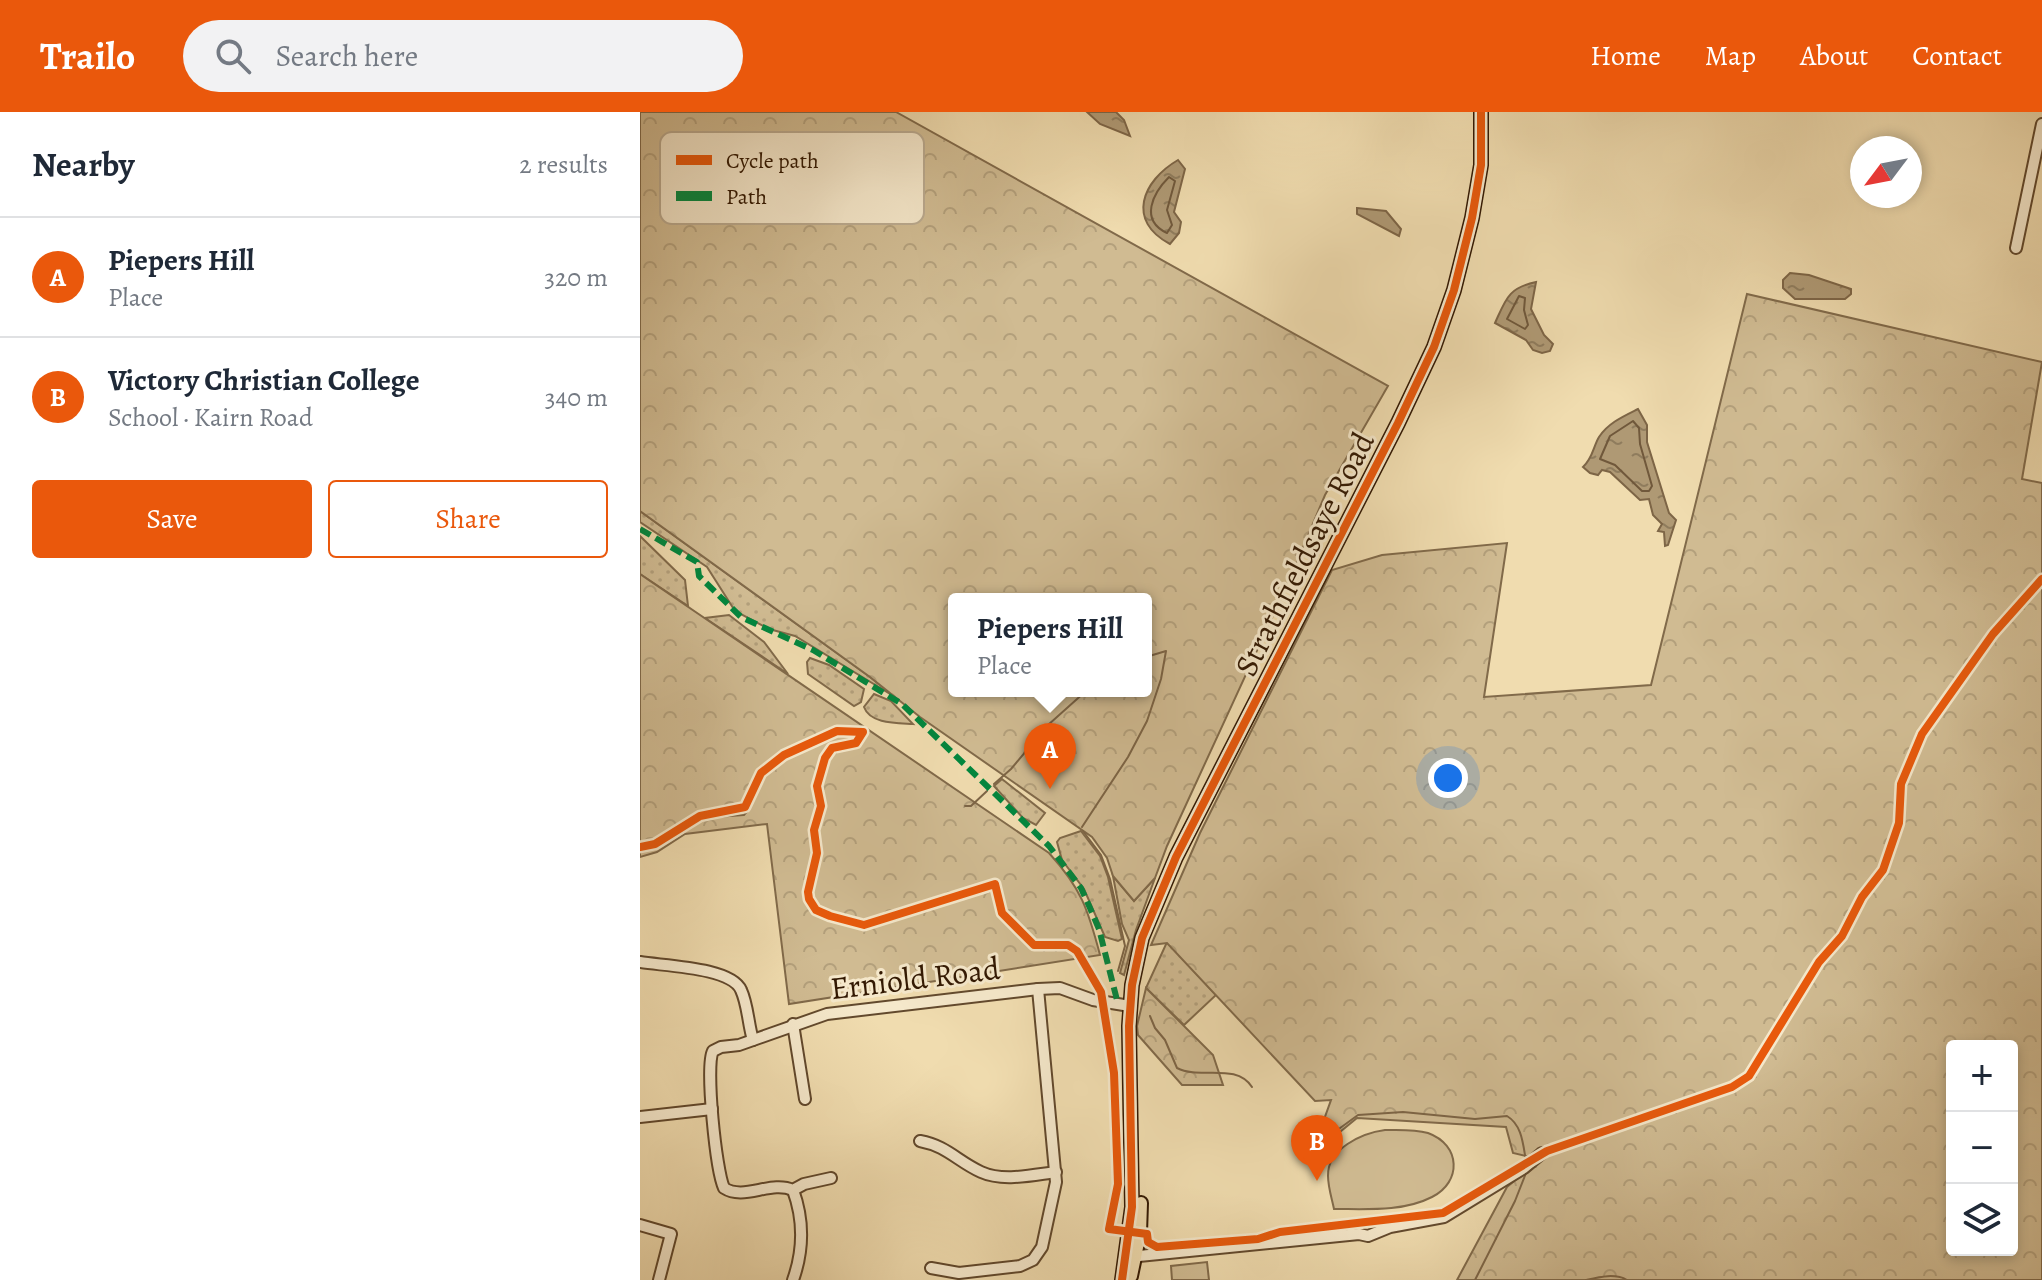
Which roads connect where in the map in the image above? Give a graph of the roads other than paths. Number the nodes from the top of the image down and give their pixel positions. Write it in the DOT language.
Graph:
graph roads {
  1 [pos="1481,112"];
  2 [pos="2042,124"];
  3 [pos="2016,248"];
  4 [pos="640,962"];
  5 [pos="1038,989"];
  6 [pos="1130,1006"];
  7 [pos="793,1024"];
  8 [pos="753,1040"];
  9 [pos="805,1099"];
  10 [pos="712,1109"];
  11 [pos="640,1117"];
  12 [pos="920,1141"];
  13 [pos="1542,1153"];
  14 [pos="1056,1172"];
  15 [pos="833,1178"];
  16 [pos="793,1190"];
  17 [pos="640,1225"];
  18 [pos="1131,1257"];
  19 [pos="931,1268"];
  20 [pos="659,1280"];
  21 [pos="793,1280"];
  22 [pos="1122,1280"];
  23 [pos="1130,1280"];
  1 -- 6 [label="main road, Strathfieldsaye Road"];
  2 -- 3 [label="street"];
  4 -- 8 [label="street"];
  5 -- 6 [label="street, Erniold Road"];
  5 -- 7 [label="street, Erniold Road"];
  5 -- 14 [label="street"];
  6 -- 18 [label="main road, Strathfieldsaye Road"];
  7 -- 8 [label="street, Erniold Road"];
  7 -- 9 [label="street"];
  8 -- 10 [label="street, Erniold Road"];
  10 -- 11 [label="street"];
  10 -- 16 [label="street"];
  12 -- 14 [label="street"];
  13 -- 18 [label="street"];
  14 -- 19 [label="street"];
  15 -- 16 [label="street"];
  16 -- 21 [label="street"];
  17 -- 20 [label="street"];
  18 -- 22 [label="main road"];
  18 -- 23 [label="main road"];
}
